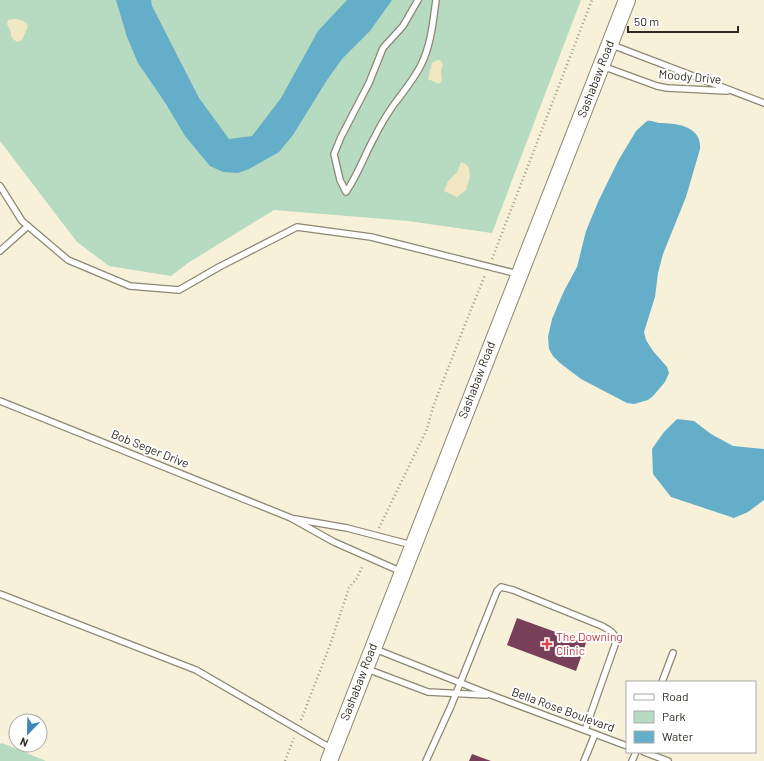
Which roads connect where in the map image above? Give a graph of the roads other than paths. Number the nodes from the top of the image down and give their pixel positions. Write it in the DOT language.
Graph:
graph roads {
  1 [pos="418,0"];
  2 [pos="436,0"];
  3 [pos="627,0"];
  4 [pos="610,44"];
  5 [pos="601,65"];
  6 [pos="732,91"];
  7 [pos="764,103"];
  8 [pos="0,186"];
  9 [pos="28,226"];
  10 [pos="0,251"];
  11 [pos="518,274"];
  12 [pos="0,400"];
  13 [pos="291,518"];
  14 [pos="413,545"];
  15 [pos="402,572"];
  16 [pos="0,594"];
  17 [pos="372,648"];
  18 [pos="673,654"];
  19 [pos="365,668"];
  20 [pos="662,681"];
  21 [pos="460,682"];
  22 [pos="456,694"];
  23 [pos="491,695"];
  24 [pos="585,730"];
  25 [pos="595,734"];
  26 [pos="626,746"];
  27 [pos="647,753"];
  28 [pos="331,755"];
  29 [pos="426,761"];
  30 [pos="584,761"];
  31 [pos="668,761"];
  1 -- 2 [label="lane"];
  3 -- 4 [label="main road, Sashabaw Road"];
  4 -- 5 [label="main road, Sashabaw Road"];
  4 -- 6 [label="lane, Moody Drive"];
  5 -- 6 [label="lane, Moody Drive"];
  5 -- 11 [label="main road, Sashabaw Road"];
  6 -- 7 [label="lane, Moody Drive"];
  8 -- 9 [label="lane"];
  9 -- 10 [label="lane"];
  9 -- 11 [label="lane"];
  11 -- 14 [label="main road, Sashabaw Road"];
  12 -- 13 [label="lane, Bob Seger Drive"];
  13 -- 14 [label="lane, Bob Seger Drive"];
  13 -- 15 [label="lane, Bob Seger Drive"];
  14 -- 15 [label="main road, Sashabaw Road"];
  15 -- 17 [label="main road, Sashabaw Road"];
  16 -- 28 [label="lane"];
  17 -- 19 [label="main road, Sashabaw Road"];
  17 -- 21 [label="lane, Bella Rose Boulevard"];
  18 -- 20 [label="lane"];
  19 -- 22 [label="lane, Bella Rose Boulevard"];
  19 -- 28 [label="main road, Sashabaw Road"];
  21 -- 22 [label="lane"];
  21 -- 23 [label="lane, Bella Rose Boulevard"];
  21 -- 24 [label="lane"];
  22 -- 23 [label="lane, Bella Rose Boulevard"];
  22 -- 29 [label="lane"];
  23 -- 24 [label="lane, Bella Rose Boulevard"];
  24 -- 25 [label="lane, Bella Rose Boulevard"];
  25 -- 26 [label="lane, Bella Rose Boulevard"];
  25 -- 30 [label="lane"];
  27 -- 31 [label="lane"];
}
